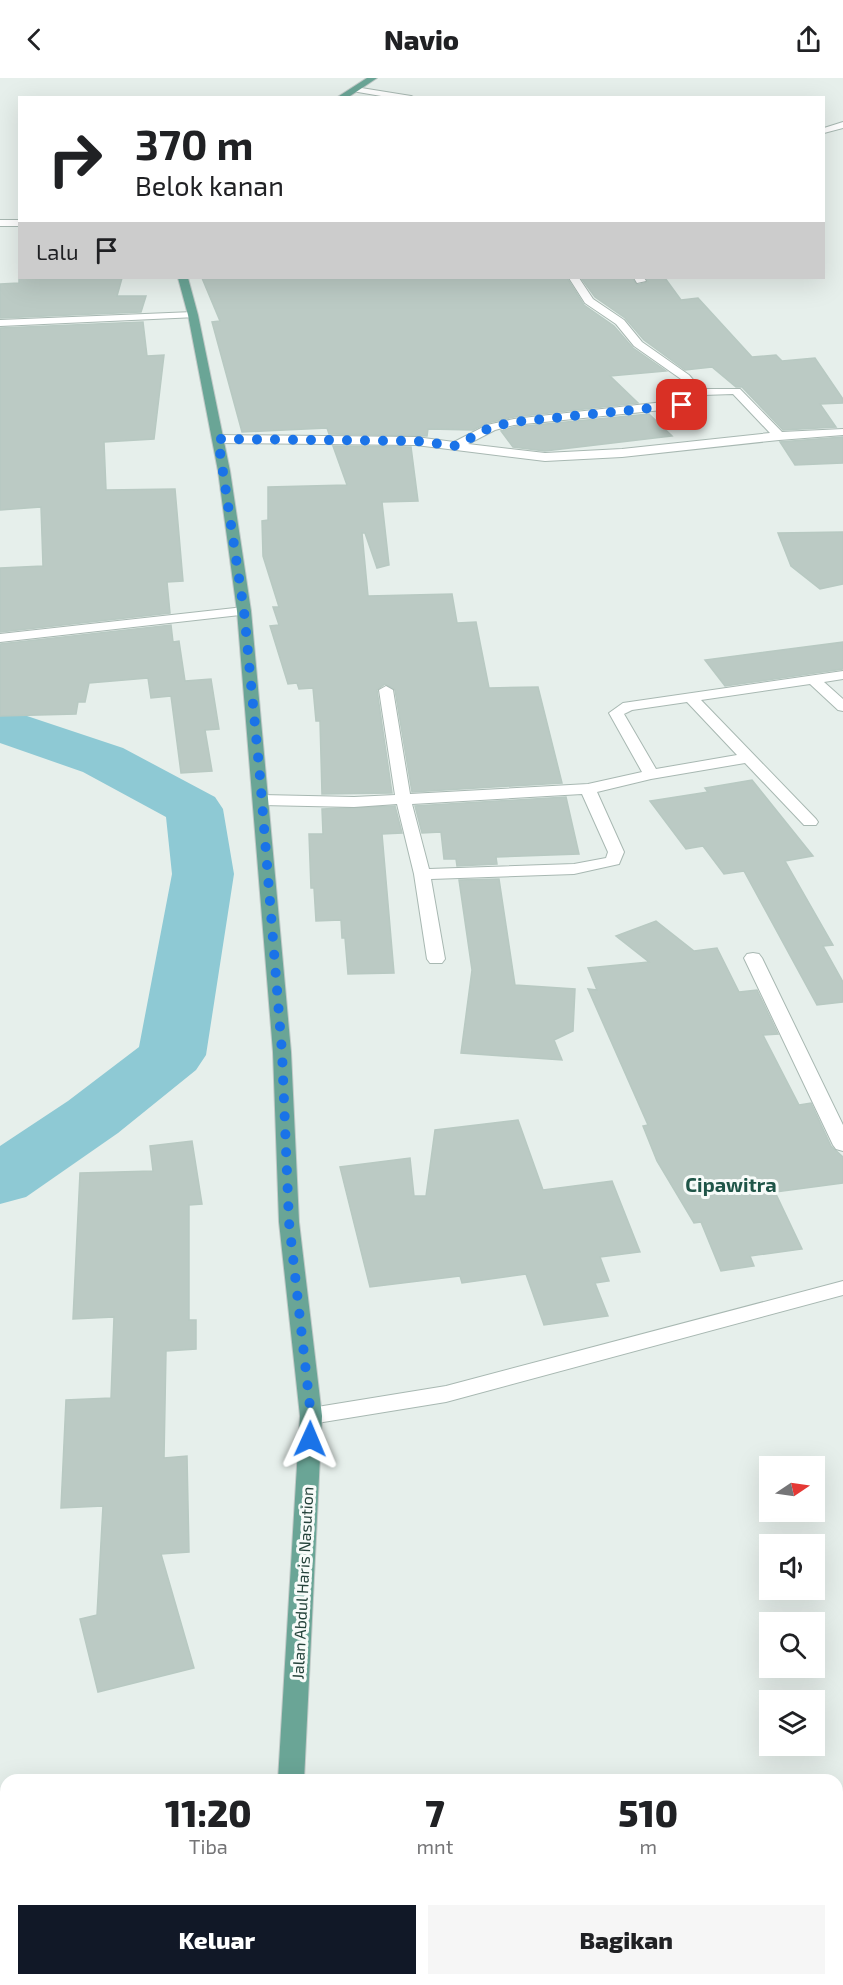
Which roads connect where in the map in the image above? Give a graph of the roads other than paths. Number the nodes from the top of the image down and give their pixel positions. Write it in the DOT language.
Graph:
graph roads {
  1 [pos="373,78"];
  2 [pos="355,89"];
  3 [pos="343,96"];
  4 [pos="399,96"];
  5 [pos="843,125"];
  6 [pos="825,131"];
  7 [pos="0,223"];
  8 [pos="18,223"];
  9 [pos="183,279"];
  10 [pos="575,279"];
  11 [pos="193,315"];
  12 [pos="0,323"];
  13 [pos="698,392"];
  14 [pos="843,432"];
  15 [pos="779,436"];
  16 [pos="218,439"];
  17 [pos="456,446"];
  18 [pos="244,611"];
  19 [pos="0,639"];
  20 [pos="843,675"];
  21 [pos="813,679"];
  22 [pos="386,690"];
  23 [pos="690,697"];
  24 [pos="843,707"];
  25 [pos="748,758"];
  26 [pos="651,774"];
  27 [pos="588,789"];
  28 [pos="403,799"];
  29 [pos="262,800"];
  30 [pos="810,822"];
  31 [pos="422,874"];
  32 [pos="753,958"];
  33 [pos="436,959"];
  34 [pos="843,1145"];
  35 [pos="843,1288"];
  36 [pos="311,1416"];
  37 [pos="291,1774"];
  1 -- 2 [label="main road"];
  2 -- 3 [label="main road"];
  2 -- 4 [label="street"];
  5 -- 6 [label="street"];
  7 -- 8 [label="street"];
  9 -- 11 [label="main road, Jalan Abdul Haris Nasution"];
  10 -- 13 [label="street"];
  11 -- 12 [label="street"];
  11 -- 16 [label="main road, Jalan Abdul Haris Nasution"];
  13 -- 15 [label="street"];
  13 -- 17 [label="street"];
  14 -- 15 [label="street"];
  15 -- 17 [label="street"];
  16 -- 17 [label="street"];
  16 -- 18 [label="main road, Jalan Abdul Haris Nasution"];
  18 -- 19 [label="street"];
  18 -- 29 [label="main road, Jalan Abdul Haris Nasution"];
  20 -- 21 [label="street"];
  21 -- 23 [label="street"];
  21 -- 24 [label="street"];
  22 -- 28 [label="street"];
  23 -- 25 [label="street"];
  23 -- 26 [label="street"];
  25 -- 26 [label="street"];
  25 -- 30 [label="street"];
  26 -- 27 [label="street"];
  27 -- 28 [label="street"];
  27 -- 31 [label="street"];
  28 -- 29 [label="street"];
  28 -- 31 [label="street"];
  29 -- 36 [label="main road, Jalan Abdul Haris Nasution"];
  31 -- 33 [label="street"];
  32 -- 34 [label="street"];
  35 -- 36 [label="street"];
  36 -- 37 [label="main road, Jalan Abdul Haris Nasution"];
}
